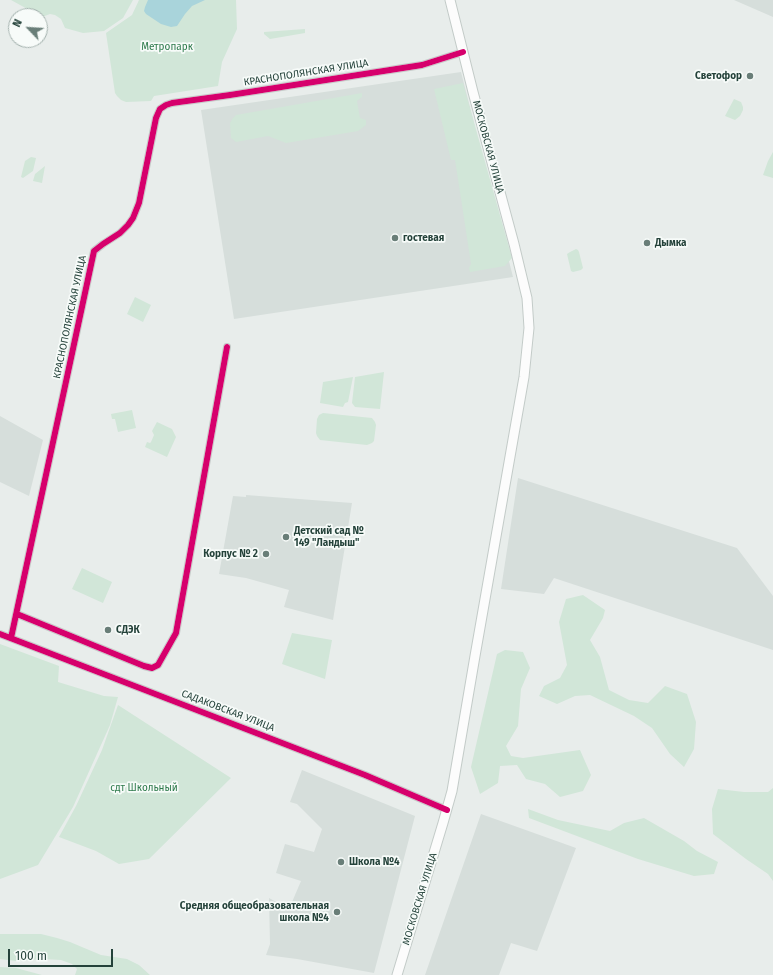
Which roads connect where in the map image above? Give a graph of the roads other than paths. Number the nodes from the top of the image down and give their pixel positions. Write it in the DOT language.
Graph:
graph roads {
  1 [pos="450,0"];
  2 [pos="463,52"];
  3 [pos="227,347"];
  4 [pos="17,614"];
  5 [pos="0,634"];
  6 [pos="11,638"];
  7 [pos="447,810"];
  8 [pos="397,975"];
  1 -- 2 [label="main road, МОСКОВСКАЯ УЛИЦА"];
  2 -- 4 [label="street, КРАСНОПОЛЯНСКАЯ УЛИЦА"];
  2 -- 7 [label="main road, МОСКОВСКАЯ УЛИЦА"];
  3 -- 4 [label="street"];
  4 -- 6 [label="street, КРАСНОПОЛЯНСКАЯ УЛИЦА"];
  5 -- 6 [label="street, САДАКОВСКАЯ УЛИЦА"];
  6 -- 7 [label="street, САДАКОВСКАЯ УЛИЦА"];
  7 -- 8 [label="main road, МОСКОВСКАЯ УЛИЦА"];
}
